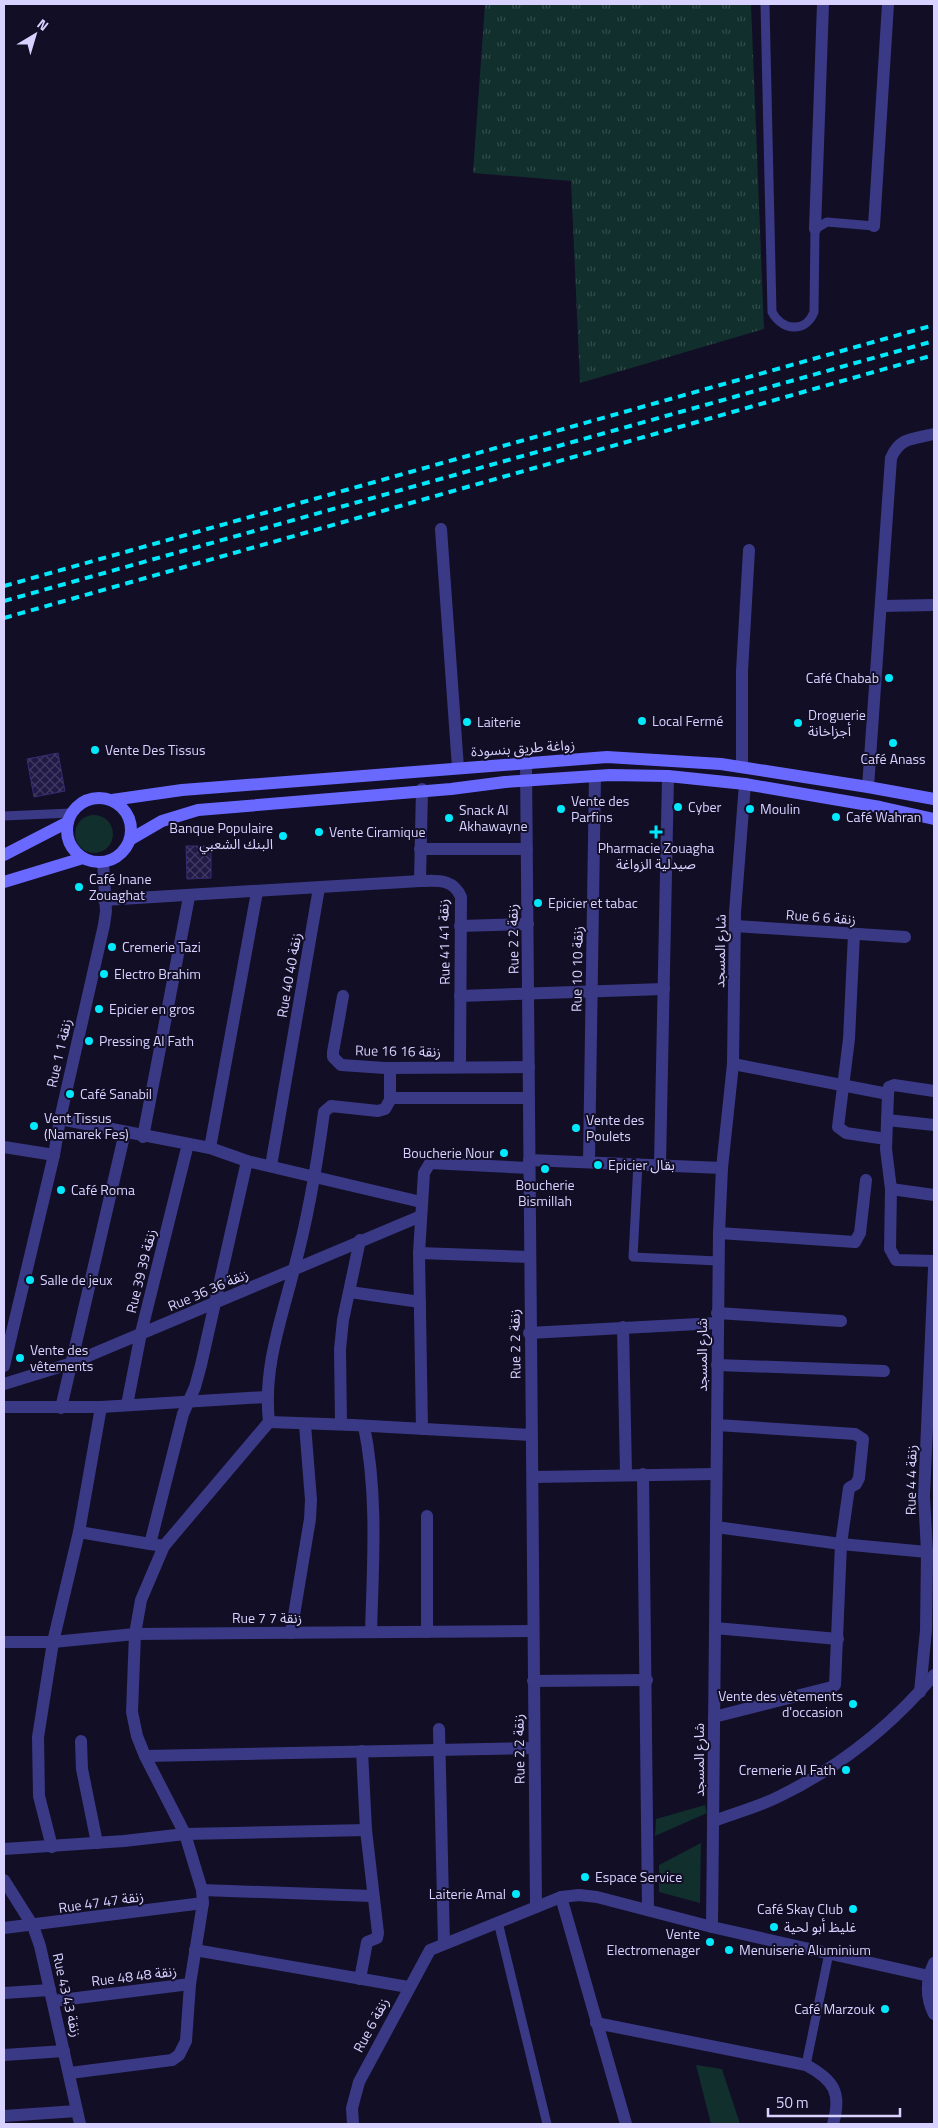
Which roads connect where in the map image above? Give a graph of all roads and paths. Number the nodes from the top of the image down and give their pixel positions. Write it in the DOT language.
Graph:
graph roads {
  1 [pos="765,4"];
  2 [pos="823,4"];
  3 [pos="888,4"];
  4 [pos="874,226"];
  5 [pos="815,229"];
  6 [pos="934,434"];
  7 [pos="441,528"];
  8 [pos="749,550"];
  9 [pos="934,605"];
  10 [pos="882,606"];
  11 [pos="526,763"];
  12 [pos="742,767"];
  13 [pos="458,768"];
  14 [pos="595,776"];
  15 [pos="668,776"];
  16 [pos="526,781"];
  17 [pos="745,784"];
  18 [pos="868,786"];
  19 [pos="422,790"];
  20 [pos="934,799"];
  21 [pos="112,800"];
  22 [pos="4,816"];
  23 [pos="70,817"];
  24 [pos="934,819"];
  25 [pos="130,839"];
  26 [pos="420,849"];
  27 [pos="527,849"];
  28 [pos="4,855"];
  29 [pos="83,858"];
  30 [pos="103,862"];
  31 [pos="420,881"];
  32 [pos="4,882"];
  33 [pos="319,888"];
  34 [pos="257,892"];
  35 [pos="189,897"];
  36 [pos="104,900"];
  37 [pos="528,924"];
  38 [pos="460,926"];
  39 [pos="735,926"];
  40 [pos="854,934"];
  41 [pos="905,937"];
  42 [pos="664,989"];
  43 [pos="592,991"];
  44 [pos="528,994"];
  45 [pos="343,996"];
  46 [pos="460,996"];
  47 [pos="733,1064"];
  48 [pos="460,1067"];
  49 [pos="529,1067"];
  50 [pos="390,1068"];
  51 [pos="843,1085"];
  52 [pos="934,1092"];
  53 [pos="888,1094"];
  54 [pos="390,1098"];
  55 [pos="529,1098"];
  56 [pos="60,1118"];
  57 [pos="887,1120"];
  58 [pos="934,1125"];
  59 [pos="125,1132"];
  60 [pos="143,1137"];
  61 [pos="886,1139"];
  62 [pos="188,1144"];
  63 [pos="4,1147"];
  64 [pos="210,1148"];
  65 [pos="54,1154"];
  66 [pos="247,1161"];
  67 [pos="589,1161"];
  68 [pos="638,1163"];
  69 [pos="529,1164"];
  70 [pos="660,1164"];
  71 [pos="270,1166"];
  72 [pos="722,1168"];
  73 [pos="315,1177"];
  74 [pos="866,1180"];
  75 [pos="891,1189"];
  76 [pos="934,1195"];
  77 [pos="421,1202"];
  78 [pos="421,1216"];
  79 [pos="719,1233"];
  80 [pos="360,1240"];
  81 [pos="419,1253"];
  82 [pos="530,1257"];
  83 [pos="934,1261"];
  84 [pos="718,1262"];
  85 [pos="934,1268"];
  86 [pos="294,1269"];
  87 [pos="350,1292"];
  88 [pos="933,1294"];
  89 [pos="420,1302"];
  90 [pos="216,1303"];
  91 [pos="717,1318"];
  92 [pos="841,1321"];
  93 [pos="623,1327"];
  94 [pos="141,1333"];
  95 [pos="530,1333"];
  96 [pos="69,1364"];
  97 [pos="717,1365"];
  98 [pos="4,1366"];
  99 [pos="884,1371"];
  100 [pos="4,1384"];
  101 [pos="932,1394"];
  102 [pos="266,1397"];
  103 [pos="189,1402"];
  104 [pos="127,1405"];
  105 [pos="4,1407"];
  106 [pos="101,1407"];
  107 [pos="61,1408"];
  108 [pos="268,1422"];
  109 [pos="341,1424"];
  110 [pos="305,1425"];
  111 [pos="717,1425"];
  112 [pos="364,1426"];
  113 [pos="422,1429"];
  114 [pos="531,1435"];
  115 [pos="626,1474"];
  116 [pos="644,1474"];
  117 [pos="716,1474"];
  118 [pos="533,1477"];
  119 [pos="929,1496"];
  120 [pos="428,1516"];
  121 [pos="716,1526"];
  122 [pos="79,1532"];
  123 [pos="150,1544"];
  124 [pos="841,1544"];
  125 [pos="164,1546"];
  126 [pos="927,1552"];
  127 [pos="715,1628"];
  128 [pos="532,1631"];
  129 [pos="371,1632"];
  130 [pos="427,1632"];
  131 [pos="291,1633"];
  132 [pos="135,1634"];
  133 [pos="838,1639"];
  134 [pos="4,1642"];
  135 [pos="53,1642"];
  136 [pos="934,1675"];
  137 [pos="647,1680"];
  138 [pos="533,1682"];
  139 [pos="920,1692"];
  140 [pos="714,1717"];
  141 [pos="439,1729"];
  142 [pos="81,1741"];
  143 [pos="439,1748"];
  144 [pos="533,1748"];
  145 [pos="362,1751"];
  146 [pos="145,1756"];
  147 [pos="714,1821"];
  148 [pos="366,1830"];
  149 [pos="185,1834"];
  150 [pos="97,1843"];
  151 [pos="52,1847"];
  152 [pos="4,1849"];
  153 [pos="4,1880"];
  154 [pos="203,1896"];
  155 [pos="372,1896"];
  156 [pos="560,1898"];
  157 [pos="536,1907"];
  158 [pos="648,1910"];
  159 [pos="498,1922"];
  160 [pos="33,1926"];
  161 [pos="712,1927"];
  162 [pos="4,1928"];
  163 [pos="439,1946"];
  164 [pos="195,1950"];
  165 [pos="829,1953"];
  166 [pos="934,1963"];
  167 [pos="929,1976"];
  168 [pos="360,1979"];
  169 [pos="190,1984"];
  170 [pos="408,1987"];
  171 [pos="4,1993"];
  172 [pos="51,1996"];
  173 [pos="934,2014"];
  174 [pos="596,2023"];
  175 [pos="64,2051"];
  176 [pos="4,2055"];
  177 [pos="806,2065"];
  178 [pos="70,2073"];
  179 [pos="4,2116"];
  180 [pos="79,2118"];
  181 [pos="354,2124"];
  182 [pos="546,2124"];
  183 [pos="626,2124"];
  184 [pos="833,2124"];
  1 -- 5 [label="lane"];
  2 -- 5 [label="street"];
  3 -- 4 [label="street"];
  4 -- 5 [label="lane"];
  6 -- 10 [label="street"];
  7 -- 13 [label="street"];
  8 -- 12 [label="street"];
  9 -- 10 [label="street"];
  10 -- 18 [label="street"];
  11 -- 12 [label="main road, زواغة طريق بنسودة"];
  11 -- 13 [label="main road, زواغة طريق بنسودة"];
  11 -- 16 [label="street, Rue 2 زنقة 2"];
  12 -- 18 [label="main road, زواغة طريق بنسودة"];
  13 -- 21 [label="main road, زواغة طريق بنسودة"];
  14 -- 15 [label="main road"];
  14 -- 16 [label="main road"];
  14 -- 43 [label="street, Rue 10 زنقة 10"];
  15 -- 17 [label="main road"];
  15 -- 42 [label="street"];
  16 -- 19 [label="main road"];
  16 -- 27 [label="street, Rue 2 زنقة 2"];
  17 -- 24 [label="main road"];
  17 -- 39 [label="street, شارع المسجد"];
  18 -- 20 [label="main road, زواغة طريق بنسودة"];
  19 -- 25 [label="main road"];
  19 -- 26 [label="street"];
  21 -- 23 [label="main road"];
  21 -- 25 [label="main road"];
  22 -- 23 [label="lane"];
  23 -- 28 [label="main road"];
  23 -- 29 [label="main road"];
  25 -- 30 [label="main road"];
  26 -- 27 [label="street"];
  26 -- 31 [label="street"];
  27 -- 37 [label="street, Rue 2 زنقة 2"];
  29 -- 30 [label="main road"];
  29 -- 32 [label="main road"];
  30 -- 36 [label="street, Rue 1 زنقة 1"];
  31 -- 33 [label="street"];
  31 -- 38 [label="street, Rue 41 زنقة 41"];
  33 -- 34 [label="street"];
  33 -- 71 [label="street, Rue 40 زنقة 40"];
  34 -- 35 [label="street"];
  34 -- 64 [label="street"];
  35 -- 36 [label="street"];
  35 -- 60 [label="street"];
  36 -- 56 [label="street, Rue 1 زنقة 1"];
  37 -- 38 [label="street"];
  37 -- 44 [label="street, Rue 2 زنقة 2"];
  38 -- 46 [label="street, Rue 41 زنقة 41"];
  39 -- 40 [label="street, Rue 6 زنقة 6"];
  39 -- 47 [label="street, شارع المسجد"];
  40 -- 41 [label="street, Rue 6 زنقة 6"];
  40 -- 51 [label="street"];
  42 -- 43 [label="street"];
  42 -- 70 [label="street"];
  43 -- 44 [label="street"];
  43 -- 67 [label="street, Rue 10 زنقة 10"];
  44 -- 46 [label="street"];
  44 -- 49 [label="street, Rue 2 زنقة 2"];
  45 -- 50 [label="street, Rue 16 زنقة 16"];
  46 -- 48 [label="street, Rue 41 زنقة 41"];
  47 -- 51 [label="street"];
  47 -- 72 [label="street, شارع المسجد"];
  48 -- 49 [label="street, Rue 16 زنقة 16"];
  48 -- 50 [label="street, Rue 16 زنقة 16"];
  49 -- 55 [label="street, Rue 2 زنقة 2"];
  50 -- 54 [label="street"];
  51 -- 53 [label="street"];
  51 -- 61 [label="street"];
  52 -- 53 [label="street"];
  53 -- 57 [label="street"];
  54 -- 55 [label="street"];
  54 -- 73 [label="street"];
  55 -- 69 [label="street, Rue 2 زنقة 2"];
  56 -- 59 [label="street"];
  56 -- 65 [label="street, Rue 1 زنقة 1"];
  57 -- 58 [label="street"];
  57 -- 61 [label="street"];
  59 -- 60 [label="street"];
  59 -- 96 [label="street"];
  60 -- 62 [label="street"];
  61 -- 75 [label="street"];
  62 -- 64 [label="street"];
  62 -- 94 [label="street, Rue 39 زنقة 39"];
  63 -- 65 [label="street"];
  64 -- 66 [label="street"];
  65 -- 98 [label="street, Rue 1 زنقة 1"];
  66 -- 71 [label="street"];
  66 -- 90 [label="street"];
  67 -- 68 [label="street"];
  67 -- 69 [label="street"];
  68 -- 70 [label="street"];
  68 -- 84 [label="lane"];
  69 -- 77 [label="street"];
  69 -- 82 [label="street, Rue 2 زنقة 2"];
  70 -- 72 [label="street"];
  71 -- 73 [label="street"];
  72 -- 79 [label="street, شارع المسجد"];
  73 -- 77 [label="street"];
  73 -- 86 [label="street"];
  74 -- 79 [label="street"];
  75 -- 76 [label="street"];
  75 -- 83 [label="street"];
  77 -- 78 [label="street"];
  78 -- 80 [label="street, Rue 36 زنقة 36"];
  78 -- 81 [label="street"];
  79 -- 84 [label="street, شارع المسجد"];
  80 -- 86 [label="street, Rue 36 زنقة 36"];
  80 -- 87 [label="street"];
  81 -- 82 [label="street"];
  81 -- 89 [label="street"];
  82 -- 95 [label="street, Rue 2 زنقة 2"];
  84 -- 91 [label="street, شارع المسجد"];
  85 -- 88 [label="street, Rue 4 زنقة 4"];
  86 -- 90 [label="street, Rue 36 زنقة 36"];
  86 -- 102 [label="street"];
  87 -- 89 [label="street"];
  87 -- 109 [label="street"];
  88 -- 101 [label="street, Rue 4 زنقة 4"];
  89 -- 113 [label="street"];
  90 -- 94 [label="street, Rue 36 زنقة 36"];
  90 -- 103 [label="street"];
  91 -- 92 [label="street"];
  91 -- 93 [label="street"];
  91 -- 97 [label="street, شارع المسجد"];
  93 -- 95 [label="street"];
  93 -- 115 [label="street"];
  94 -- 96 [label="street, Rue 36 زنقة 36"];
  94 -- 104 [label="street, Rue 39 زنقة 39"];
  95 -- 114 [label="street, Rue 2 زنقة 2"];
  96 -- 100 [label="street, Rue 36 زنقة 36"];
  96 -- 107 [label="street"];
  97 -- 99 [label="street"];
  97 -- 111 [label="street, شارع المسجد"];
  101 -- 119 [label="street, Rue 4 زنقة 4"];
  102 -- 103 [label="street"];
  102 -- 108 [label="street"];
  103 -- 104 [label="street"];
  103 -- 123 [label="street"];
  104 -- 106 [label="street"];
  105 -- 107 [label="street"];
  106 -- 107 [label="street"];
  106 -- 122 [label="street"];
  108 -- 110 [label="street"];
  108 -- 125 [label="street"];
  109 -- 110 [label="street"];
  109 -- 112 [label="street"];
  110 -- 131 [label="street"];
  111 -- 117 [label="street, شارع المسجد"];
  111 -- 124 [label="street"];
  112 -- 113 [label="street"];
  112 -- 129 [label="street"];
  113 -- 114 [label="street"];
  114 -- 118 [label="street, Rue 2 زنقة 2"];
  115 -- 116 [label="street"];
  115 -- 118 [label="street"];
  116 -- 117 [label="street"];
  116 -- 137 [label="street"];
  117 -- 121 [label="street, شارع المسجد"];
  118 -- 128 [label="street, Rue 2 زنقة 2"];
  119 -- 126 [label="street, Rue 4 زنقة 4"];
  120 -- 130 [label="street"];
  121 -- 124 [label="street"];
  121 -- 127 [label="street, شارع المسجد"];
  122 -- 123 [label="street"];
  122 -- 135 [label="street"];
  123 -- 125 [label="street"];
  124 -- 126 [label="street"];
  124 -- 133 [label="street"];
  125 -- 132 [label="street"];
  126 -- 139 [label="street, Rue 4 زنقة 4"];
  127 -- 133 [label="street"];
  127 -- 140 [label="street, شارع المسجد"];
  128 -- 130 [label="street, Rue 7 زنقة 7"];
  128 -- 138 [label="street, Rue 2 زنقة 2"];
  129 -- 130 [label="street, Rue 7 زنقة 7"];
  129 -- 131 [label="street, Rue 7 زنقة 7"];
  131 -- 132 [label="street, Rue 7 زنقة 7"];
  132 -- 135 [label="street, Rue 7 زنقة 7"];
  132 -- 146 [label="street"];
  133 -- 140 [label="street"];
  134 -- 135 [label="street, Rue 7 زنقة 7"];
  135 -- 151 [label="street"];
  136 -- 139 [label="street"];
  137 -- 138 [label="street"];
  137 -- 158 [label="street"];
  138 -- 144 [label="street, Rue 2 زنقة 2"];
  139 -- 147 [label="street"];
  140 -- 147 [label="street, شارع المسجد"];
  141 -- 143 [label="street"];
  142 -- 150 [label="street"];
  143 -- 144 [label="street"];
  143 -- 145 [label="street"];
  143 -- 163 [label="street"];
  144 -- 157 [label="street, Rue 2 زنقة 2"];
  145 -- 146 [label="street"];
  145 -- 148 [label="street"];
  146 -- 149 [label="street"];
  147 -- 161 [label="street, شارع المسجد"];
  148 -- 149 [label="street"];
  148 -- 155 [label="street"];
  149 -- 150 [label="street"];
  149 -- 154 [label="street"];
  150 -- 151 [label="street"];
  151 -- 152 [label="street"];
  153 -- 160 [label="street, Rue 43 زنقة 43"];
  154 -- 155 [label="street, Rue 47 زنقة 47"];
  154 -- 160 [label="street, Rue 47 زنقة 47"];
  154 -- 164 [label="street"];
  155 -- 168 [label="street"];
  156 -- 157 [label="street"];
  156 -- 158 [label="street"];
  156 -- 174 [label="street"];
  157 -- 159 [label="street"];
  158 -- 161 [label="street"];
  159 -- 163 [label="street"];
  159 -- 182 [label="lane"];
  160 -- 162 [label="street, Rue 47 زنقة 47"];
  160 -- 172 [label="street, Rue 43 زنقة 43"];
  161 -- 165 [label="street"];
  163 -- 170 [label="street, Rue 6 زنقة"];
  164 -- 168 [label="street"];
  164 -- 169 [label="street"];
  165 -- 167 [label="street"];
  165 -- 177 [label="lane"];
  166 -- 167 [label="street"];
  167 -- 173 [label="street"];
  168 -- 170 [label="street"];
  169 -- 172 [label="street, Rue 48 زنقة 48"];
  169 -- 178 [label="street"];
  170 -- 181 [label="street, Rue 6 زنقة"];
  171 -- 172 [label="street, Rue 48 زنقة 48"];
  172 -- 175 [label="street, Rue 43 زنقة 43"];
  174 -- 177 [label="street"];
  174 -- 183 [label="street"];
  175 -- 176 [label="street"];
  175 -- 178 [label="street, Rue 43 زنقة 43"];
  177 -- 184 [label="street"];
  178 -- 180 [label="street, Rue 43 زنقة 43"];
  179 -- 180 [label="street"];
}
